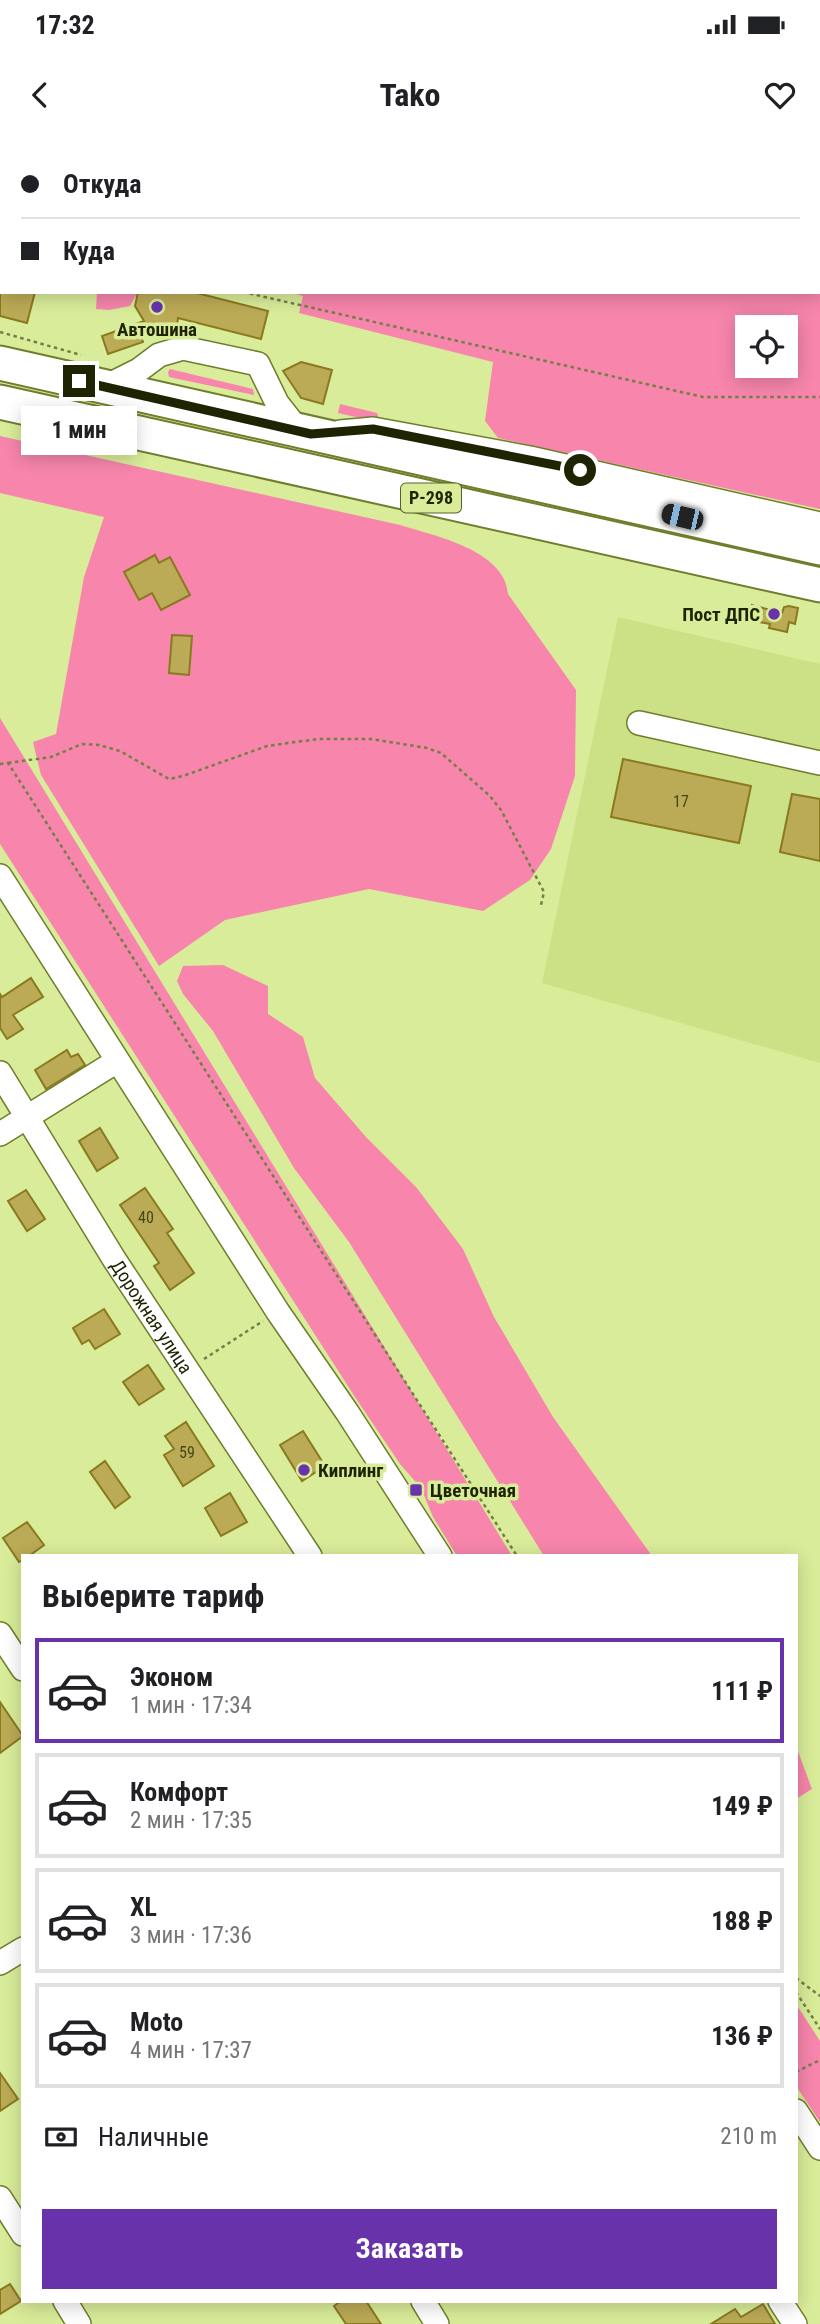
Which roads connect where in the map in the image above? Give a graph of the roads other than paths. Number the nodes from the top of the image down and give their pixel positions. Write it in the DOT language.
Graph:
graph roads {
  1 [pos="0,363"];
  2 [pos="105,387"];
  3 [pos="0,402"];
  4 [pos="305,433"];
  5 [pos="820,524"];
  6 [pos="820,548"];
  7 [pos="820,585"];
  8 [pos="639,723"];
  9 [pos="820,763"];
  10 [pos="0,876"];
  11 [pos="117,1061"];
  12 [pos="0,1073"];
  13 [pos="26,1116"];
  14 [pos="0,1133"];
  15 [pos="309,1554"];
  16 [pos="439,1554"];
  17 [pos="0,1634"];
  18 [pos="21,1666"];
  19 [pos="21,1950"];
  20 [pos="0,1963"];
  21 [pos="798,2113"];
  22 [pos="820,2148"];
  23 [pos="0,2198"];
  24 [pos="21,2231"];
  25 [pos="66,2303"];
  26 [pos="424,2303"];
  27 [pos="781,2303"];
  28 [pos="79,2324"];
  29 [pos="437,2324"];
  30 [pos="795,2324"];
  1 -- 2 [label="highway, Р-298"];
  2 -- 4 [label="highway, Р-298"];
  2 -- 4 [label="street"];
  3 -- 7 [label="highway, Р-298"];
  4 -- 5 [label="street"];
  4 -- 6 [label="highway, Р-298"];
  8 -- 9 [label="street"];
  10 -- 11 [label="street"];
  11 -- 13 [label="street"];
  11 -- 16 [label="street"];
  12 -- 13 [label="street, Дорожная улица"];
  13 -- 14 [label="street"];
  13 -- 15 [label="street, Дорожная улица"];
  17 -- 18 [label="street"];
  19 -- 20 [label="street"];
  21 -- 22 [label="street"];
  23 -- 24 [label="street"];
  25 -- 28 [label="street"];
  26 -- 29 [label="street"];
  27 -- 30 [label="street"];
}
